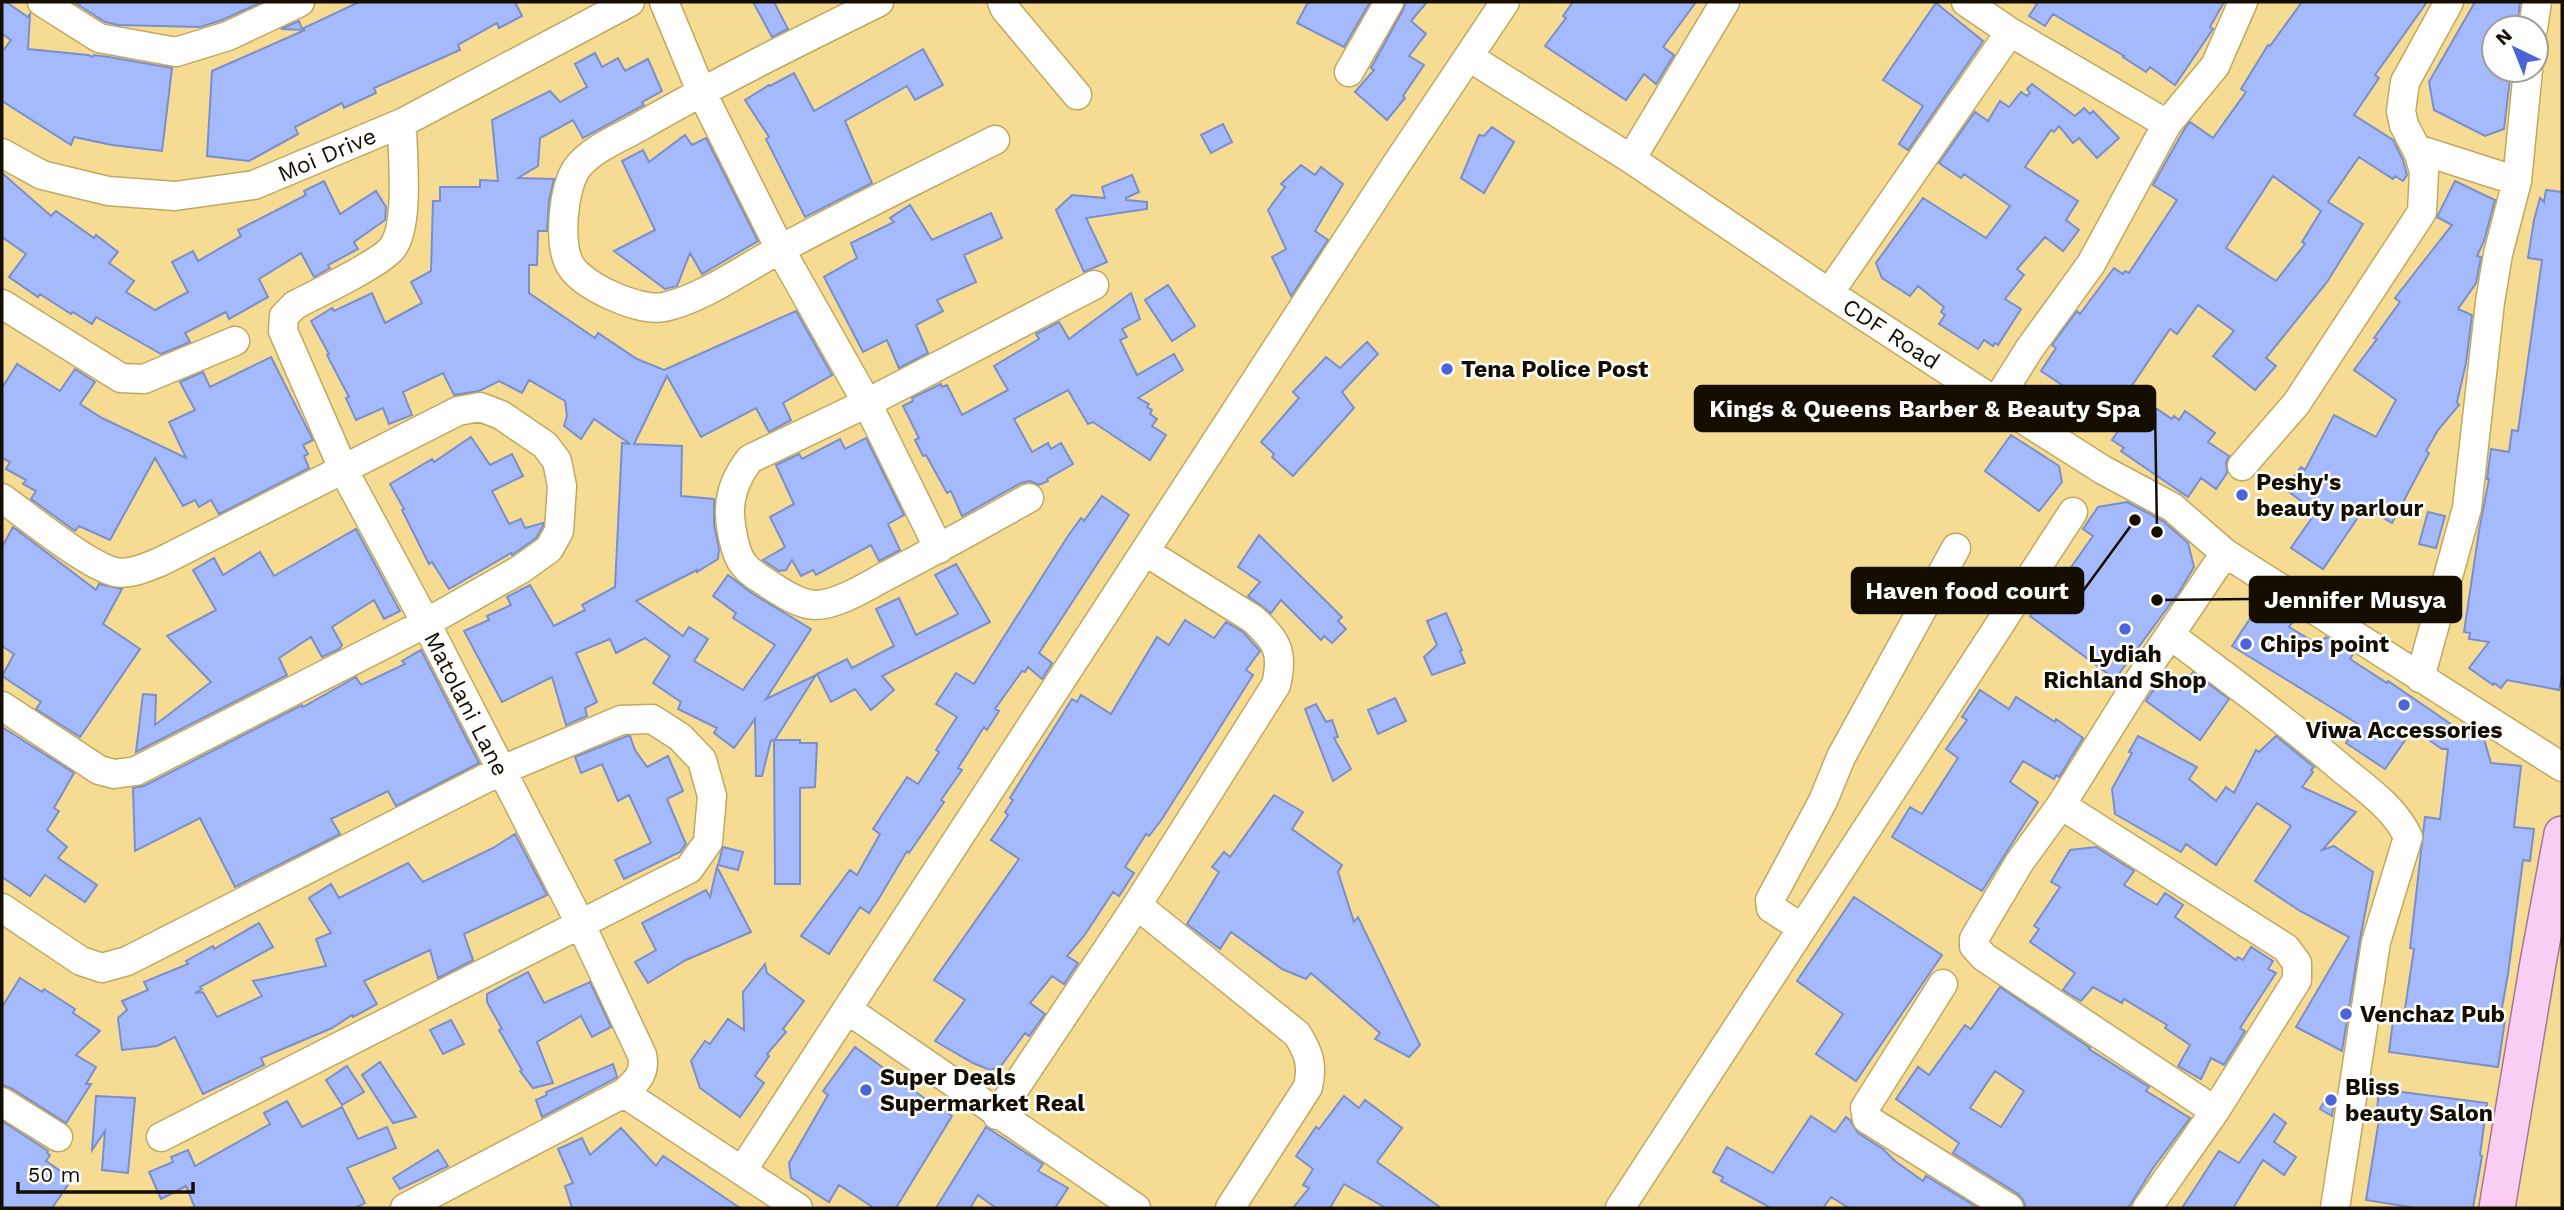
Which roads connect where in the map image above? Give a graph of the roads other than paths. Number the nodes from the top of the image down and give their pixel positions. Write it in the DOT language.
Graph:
graph roads {
  1 [pos="42,2"];
  2 [pos="300,2"];
  3 [pos="664,2"];
  4 [pos="879,2"];
  5 [pos="1002,2"];
  6 [pos="1389,2"];
  7 [pos="1506,2"];
  8 [pos="1725,2"];
  9 [pos="1966,2"];
  10 [pos="2243,2"];
  11 [pos="2449,2"];
  12 [pos="614,5"];
  13 [pos="2010,32"];
  14 [pos="1469,57"];
  15 [pos="1349,72"];
  16 [pos="2527,84"];
  17 [pos="701,91"];
  18 [pos="1077,95"];
  19 [pos="402,123"];
  20 [pos="2167,124"];
  21 [pos="995,140"];
  22 [pos="2417,149"];
  23 [pos="2,153"];
  24 [pos="1631,159"];
  25 [pos="2517,181"];
  26 [pos="780,249"];
  27 [pos="1094,285"];
  28 [pos="1829,293"];
  29 [pos="4,310"];
  30 [pos="235,341"];
  31 [pos="1996,402"];
  32 [pos="867,403"];
  33 [pos="2242,466"];
  34 [pos="344,471"];
  35 [pos="2,498"];
  36 [pos="1029,498"];
  37 [pos="2073,512"];
  38 [pos="1956,548"];
  39 [pos="939,549"];
  40 [pos="1146,552"];
  41 [pos="2225,554"];
  42 [pos="426,623"];
  43 [pos="2170,635"];
  44 [pos="2420,678"];
  45 [pos="2,706"];
  46 [pos="2562,767"];
  47 [pos="500,771"];
  48 [pos="2061,805"];
  49 [pos="2562,834"];
  50 [pos="1136,905"];
  51 [pos="2,908"];
  52 [pos="581,925"];
  53 [pos="1802,928"];
  54 [pos="1943,984"];
  55 [pos="848,1010"];
  56 [pos="624,1094"];
  57 [pos="2,1102"];
  58 [pos="2215,1111"];
  59 [pos="998,1115"];
  60 [pos="58,1137"];
  61 [pos="161,1137"];
  62 [pos="742,1171"];
  63 [pos="447,1199"];
  64 [pos="405,1208"];
  65 [pos="799,1208"];
  66 [pos="1136,1208"];
  67 [pos="1230,1208"];
  68 [pos="1620,1208"];
  69 [pos="2009,1208"];
  70 [pos="2147,1208"];
  71 [pos="2335,1208"];
  72 [pos="2497,1208"];
  1 -- 2 [label="street"];
  3 -- 17 [label="street"];
  4 -- 17 [label="street"];
  5 -- 18 [label="street"];
  6 -- 15 [label="street"];
  7 -- 14 [label="street"];
  8 -- 24 [label="street"];
  9 -- 13 [label="street"];
  10 -- 20 [label="street"];
  11 -- 22 [label="street"];
  12 -- 19 [label="street, Moi Drive"];
  13 -- 20 [label="street"];
  13 -- 28 [label="street"];
  14 -- 24 [label="street, CDF Road"];
  14 -- 40 [label="street"];
  16 -- 25 [label="street"];
  17 -- 26 [label="street"];
  17 -- 26 [label="street"];
  19 -- 23 [label="street, Moi Drive"];
  19 -- 34 [label="street, Matolani Lane"];
  20 -- 31 [label="street"];
  21 -- 26 [label="street"];
  22 -- 25 [label="street"];
  22 -- 33 [label="street"];
  24 -- 28 [label="street, CDF Road"];
  25 -- 44 [label="street"];
  26 -- 32 [label="street"];
  27 -- 32 [label="street"];
  28 -- 31 [label="street, CDF Road"];
  29 -- 30 [label="street"];
  31 -- 41 [label="street, CDF Road"];
  32 -- 39 [label="street"];
  32 -- 39 [label="street"];
  34 -- 35 [label="street"];
  34 -- 42 [label="street, Matolani Lane"];
  34 -- 42 [label="street"];
  36 -- 39 [label="street"];
  37 -- 53 [label="street"];
  38 -- 53 [label="street"];
  40 -- 50 [label="street"];
  40 -- 55 [label="street"];
  41 -- 43 [label="street"];
  41 -- 44 [label="street, CDF Road"];
  42 -- 45 [label="street"];
  42 -- 47 [label="street, Matolani Lane"];
  43 -- 48 [label="street"];
  43 -- 71 [label="street"];
  44 -- 46 [label="street, CDF Road"];
  47 -- 51 [label="street"];
  47 -- 52 [label="street, Matolani Lane"];
  47 -- 52 [label="street"];
  48 -- 58 [label="street"];
  48 -- 58 [label="street"];
  49 -- 72 [label="main road"];
  50 -- 59 [label="street"];
  50 -- 67 [label="street"];
  52 -- 56 [label="street, Matolani Lane"];
  52 -- 61 [label="street"];
  53 -- 68 [label="street"];
  54 -- 69 [label="street"];
  55 -- 59 [label="street"];
  55 -- 62 [label="street"];
  56 -- 62 [label="street"];
  56 -- 63 [label="street, Matolani Lane"];
  57 -- 60 [label="street"];
  58 -- 70 [label="street"];
  59 -- 66 [label="street"];
  62 -- 65 [label="street"];
  63 -- 64 [label="street, Matolani Lane"];
}
